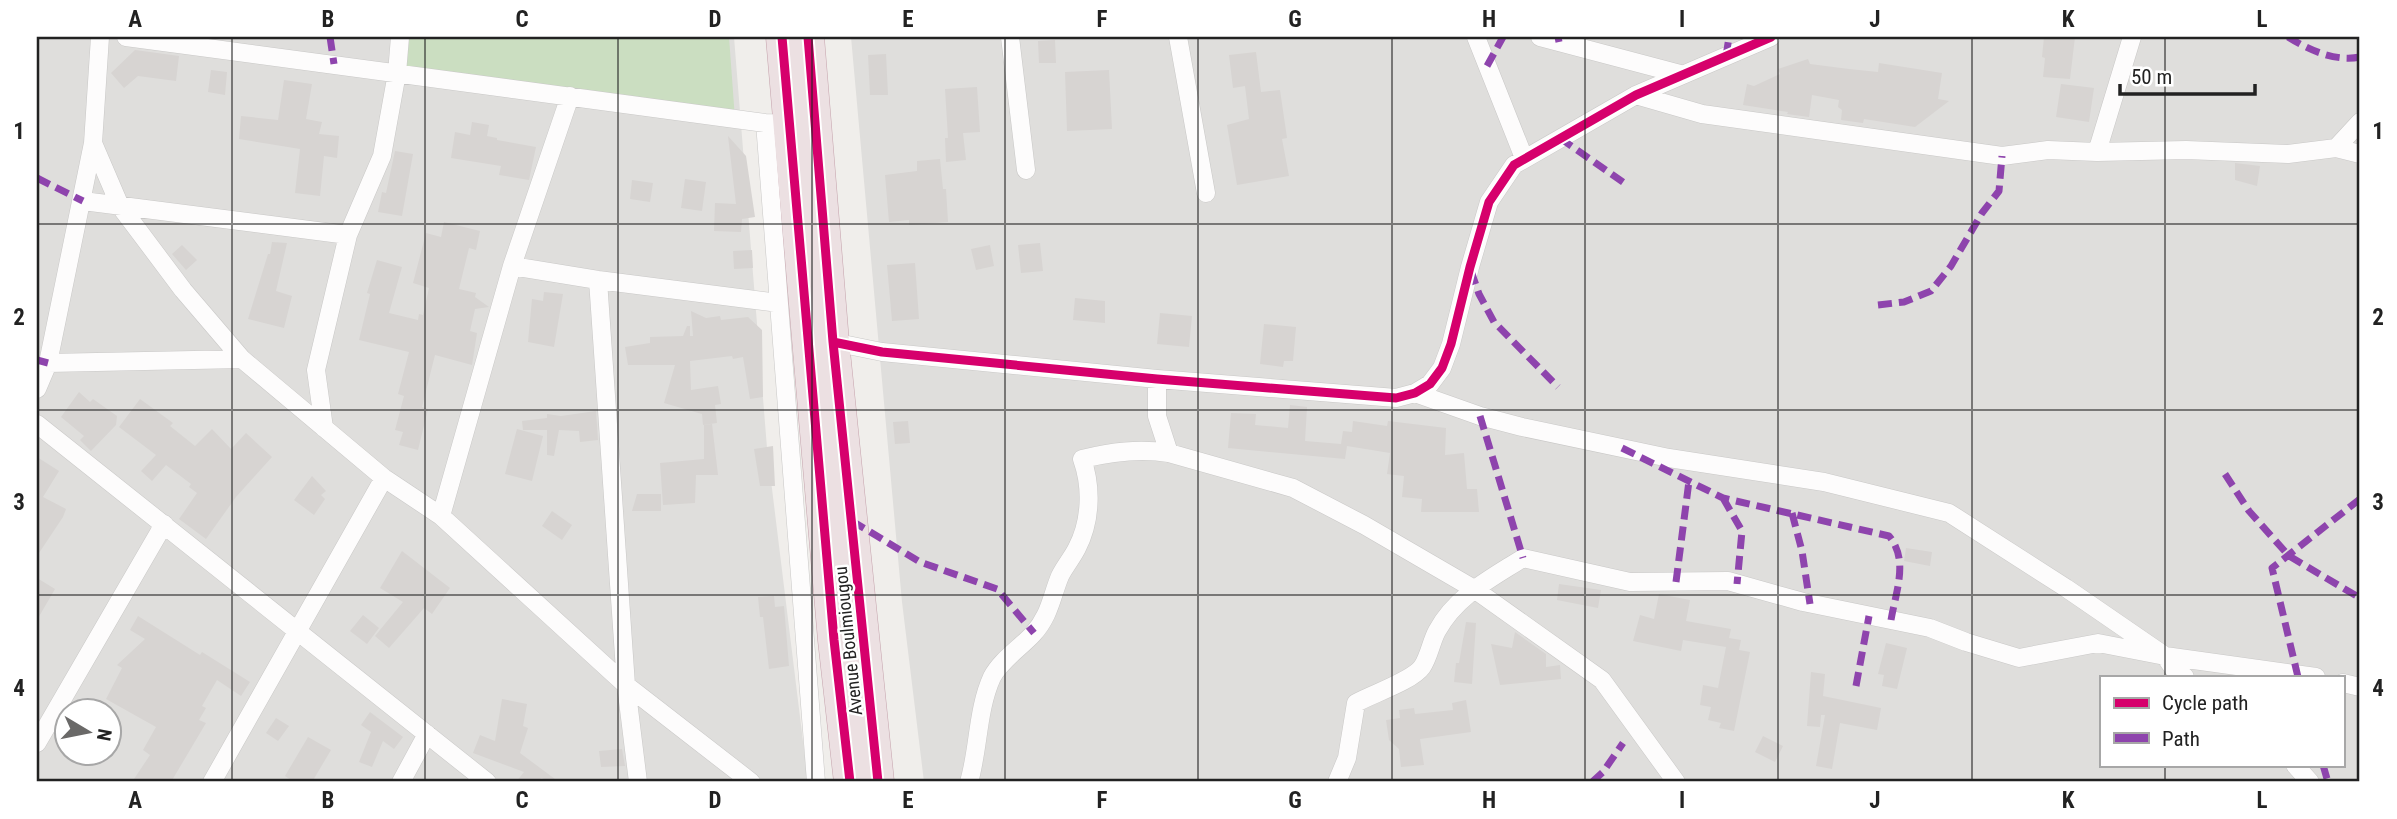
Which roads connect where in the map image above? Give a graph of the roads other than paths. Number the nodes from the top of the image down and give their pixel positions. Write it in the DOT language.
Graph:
graph roads {
  1 [pos="100,37"];
  2 [pos="126,37"];
  3 [pos="400,37"];
  4 [pos="782,37"];
  5 [pos="808,37"];
  6 [pos="1010,37"];
  7 [pos="1178,37"];
  8 [pos="1476,37"];
  9 [pos="1540,37"];
  10 [pos="1771,37"];
  11 [pos="2133,37"];
  12 [pos="397,73"];
  13 [pos="1680,74"];
  14 [pos="1636,95"];
  15 [pos="570,96"];
  16 [pos="2360,122"];
  17 [pos="777,123"];
  18 [pos="93,143"];
  19 [pos="2336,148"];
  20 [pos="2097,152"];
  21 [pos="2360,153"];
  22 [pos="1524,158"];
  23 [pos="1026,170"];
  24 [pos="1206,193"];
  25 [pos="83,201"];
  26 [pos="120,206"];
  27 [pos="348,234"];
  28 [pos="512,266"];
  29 [pos="598,280"];
  30 [pos="779,303"];
  31 [pos="832,342"];
  32 [pos="243,359"];
  33 [pos="48,363"];
  34 [pos="1157,379"];
  35 [pos="37,389"];
  36 [pos="1415,393"];
  37 [pos="37,424"];
  38 [pos="324,428"];
  39 [pos="1168,453"];
  40 [pos="384,478"];
  41 [pos="441,516"];
  42 [pos="164,524"];
  43 [pos="1474,589"];
  44 [pos="299,631"];
  45 [pos="2165,656"];
  46 [pos="2184,676"];
  47 [pos="2309,676"];
  48 [pos="626,685"];
  49 [pos="427,734"];
  50 [pos="37,743"];
  51 [pos="2296,766"];
  52 [pos="212,782"];
  53 [pos="401,782"];
  54 [pos="487,782"];
  55 [pos="638,782"];
  56 [pos="751,782"];
  57 [pos="816,782"];
  58 [pos="850,782"];
  59 [pos="878,782"];
  60 [pos="969,782"];
  61 [pos="1337,782"];
  62 [pos="1676,782"];
  63 [pos="2310,782"];
  1 -- 18 [label="street"];
  2 -- 12 [label="street"];
  3 -- 12 [label="street"];
  4 -- 17 [label="highway, Avenue Boulmiougou"];
  5 -- 31 [label="highway, Avenue Boulmiougou"];
  6 -- 23 [label="street"];
  7 -- 24 [label="street"];
  8 -- 22 [label="street"];
  9 -- 13 [label="street"];
  10 -- 13 [label="street"];
  11 -- 20 [label="street"];
  12 -- 15 [label="street"];
  12 -- 27 [label="street"];
  13 -- 14 [label="street"];
  14 -- 20 [label="street"];
  14 -- 22 [label="street"];
  15 -- 17 [label="street"];
  15 -- 28 [label="street"];
  16 -- 19 [label="street"];
  17 -- 30 [label="street"];
  17 -- 58 [label="highway, Avenue Boulmiougou"];
  18 -- 26 [label="street"];
  18 -- 33 [label="street"];
  19 -- 20 [label="street"];
  19 -- 21 [label="street"];
  22 -- 36 [label="street"];
  25 -- 26 [label="street"];
  26 -- 27 [label="street"];
  26 -- 32 [label="street"];
  27 -- 38 [label="street"];
  28 -- 29 [label="street"];
  28 -- 41 [label="street"];
  29 -- 30 [label="street"];
  29 -- 48 [label="street"];
  30 -- 57 [label="street"];
  31 -- 34 [label="street"];
  31 -- 59 [label="highway, Avenue Boulmiougou"];
  32 -- 33 [label="street"];
  32 -- 38 [label="street"];
  33 -- 35 [label="street"];
  34 -- 36 [label="street"];
  34 -- 39 [label="street"];
  36 -- 45 [label="street"];
  37 -- 42 [label="street"];
  38 -- 40 [label="street"];
  39 -- 43 [label="street"];
  39 -- 60 [label="street"];
  40 -- 41 [label="street"];
  40 -- 44 [label="street"];
  41 -- 48 [label="street"];
  42 -- 44 [label="street"];
  42 -- 50 [label="street"];
  43 -- 45 [label="street"];
  43 -- 61 [label="street"];
  43 -- 62 [label="street"];
  44 -- 49 [label="street"];
  44 -- 52 [label="street"];
  45 -- 46 [label="street"];
  45 -- 47 [label="street"];
  48 -- 55 [label="street"];
  48 -- 56 [label="street"];
  49 -- 53 [label="street"];
  49 -- 54 [label="street"];
  51 -- 63 [label="street"];
}
